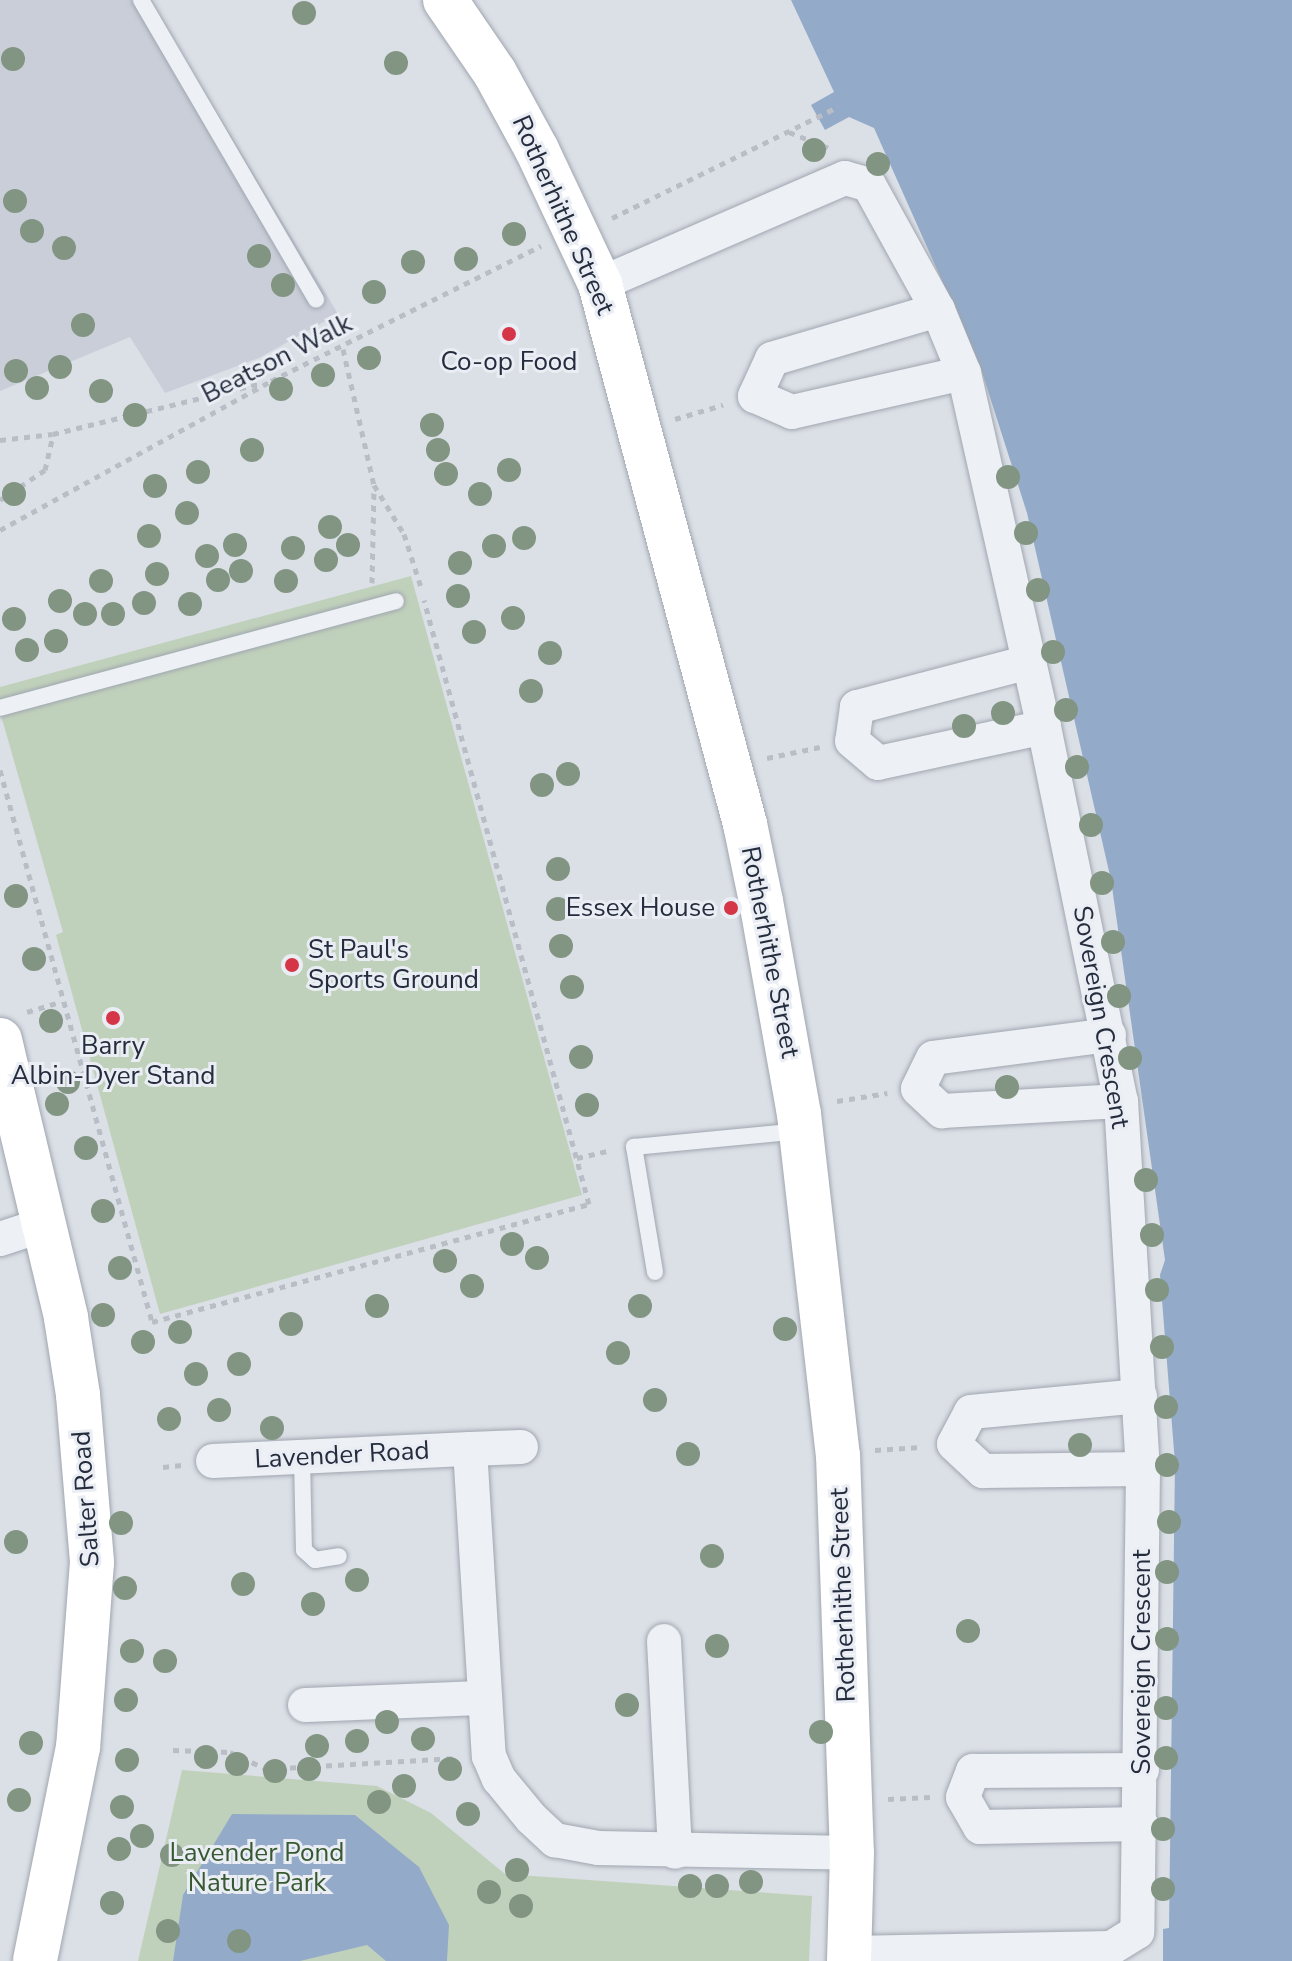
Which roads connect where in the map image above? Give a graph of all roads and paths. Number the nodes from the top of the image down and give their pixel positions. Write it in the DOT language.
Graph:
graph roads {
  1 [pos="141,0"];
  2 [pos="445,0"];
  3 [pos="838,107"];
  4 [pos="587,226"];
  5 [pos="600,284"];
  6 [pos="316,300"];
  7 [pos="938,310"];
  8 [pos="343,349"];
  9 [pos="964,373"];
  10 [pos="271,381"];
  11 [pos="699,412"];
  12 [pos="675,419"];
  13 [pos="53,434"];
  14 [pos="0,440"];
  15 [pos="374,485"];
  16 [pos="0,500"];
  17 [pos="0,530"];
  18 [pos="372,586"];
  19 [pos="396,601"];
  20 [pos="1029,662"];
  21 [pos="0,708"];
  22 [pos="1044,727"];
  23 [pos="785,753"];
  24 [pos="765,758"];
  25 [pos="0,770"];
  26 [pos="60,1002"];
  27 [pos="8,1028"];
  28 [pos="1109,1035"];
  29 [pos="1121,1101"];
  30 [pos="801,1131"];
  31 [pos="596,1152"];
  32 [pos="577,1158"];
  33 [pos="46,1224"];
  34 [pos="0,1239"];
  35 [pos="655,1272"];
  36 [pos="1140,1396"];
  37 [pos="521,1447"];
  38 [pos="903,1448"];
  39 [pos="470,1449"];
  40 [pos="880,1449"];
  41 [pos="302,1457"];
  42 [pos="213,1461"];
  43 [pos="1143,1469"];
  44 [pos="339,1556"];
  45 [pos="664,1641"];
  46 [pos="482,1698"];
  47 [pos="305,1705"];
  48 [pos="173,1750"];
  49 [pos="489,1756"];
  50 [pos="1142,1770"];
  51 [pos="914,1797"];
  52 [pos="888,1799"];
  53 [pos="1141,1824"];
  54 [pos="675,1852"];
  55 [pos="852,1853"];
  56 [pos="849,1957"];
  57 [pos="35,1961"];
  1 -- 6 [label="lane"];
  2 -- 4 [label="street, Rotherhithe Street"];
  3 -- 4 [label="path, Beatson Walk"];
  4 -- 5 [label="street, Rotherhithe Street"];
  4 -- 8 [label="path, Beatson Walk"];
  5 -- 7 [label="street, Sovereign Crescent"];
  5 -- 30 [label="street, Rotherhithe Street"];
  7 -- 9 [label="street, Sovereign Crescent"];
  7 -- 9 [label="street"];
  8 -- 10 [label="path, Beatson Walk"];
  8 -- 15 [label="path"];
  9 -- 20 [label="street, Sovereign Crescent"];
  10 -- 13 [label="path"];
  10 -- 17 [label="path, Beatson Walk"];
  11 -- 12 [label="path"];
  13 -- 14 [label="path"];
  13 -- 16 [label="path"];
  15 -- 18 [label="path"];
  15 -- 32 [label="path"];
  19 -- 21 [label="lane"];
  20 -- 22 [label="street, Sovereign Crescent"];
  20 -- 22 [label="street"];
  22 -- 28 [label="street, Sovereign Crescent"];
  23 -- 24 [label="path"];
  25 -- 26 [label="path"];
  26 -- 27 [label="path"];
  26 -- 32 [label="path"];
  27 -- 33 [label="street, Salter Road"];
  28 -- 29 [label="street, Sovereign Crescent"];
  28 -- 29 [label="street"];
  29 -- 36 [label="street, Sovereign Crescent"];
  30 -- 35 [label="lane"];
  30 -- 55 [label="street, Rotherhithe Street"];
  31 -- 32 [label="path"];
  33 -- 34 [label="street"];
  33 -- 57 [label="street, Salter Road"];
  36 -- 43 [label="street, Sovereign Crescent"];
  36 -- 43 [label="street"];
  37 -- 39 [label="street, Lavender Road"];
  38 -- 40 [label="path"];
  39 -- 41 [label="street, Lavender Road"];
  39 -- 46 [label="street"];
  41 -- 42 [label="street, Lavender Road"];
  41 -- 44 [label="lane"];
  43 -- 50 [label="street, Sovereign Crescent"];
  45 -- 54 [label="street"];
  46 -- 47 [label="street"];
  46 -- 49 [label="street"];
  48 -- 49 [label="path"];
  49 -- 54 [label="street"];
  50 -- 53 [label="street, Sovereign Crescent"];
  50 -- 53 [label="street"];
  51 -- 52 [label="path"];
  53 -- 56 [label="street, Sovereign Crescent"];
  54 -- 55 [label="street"];
  55 -- 56 [label="street, Rotherhithe Street"];
}
